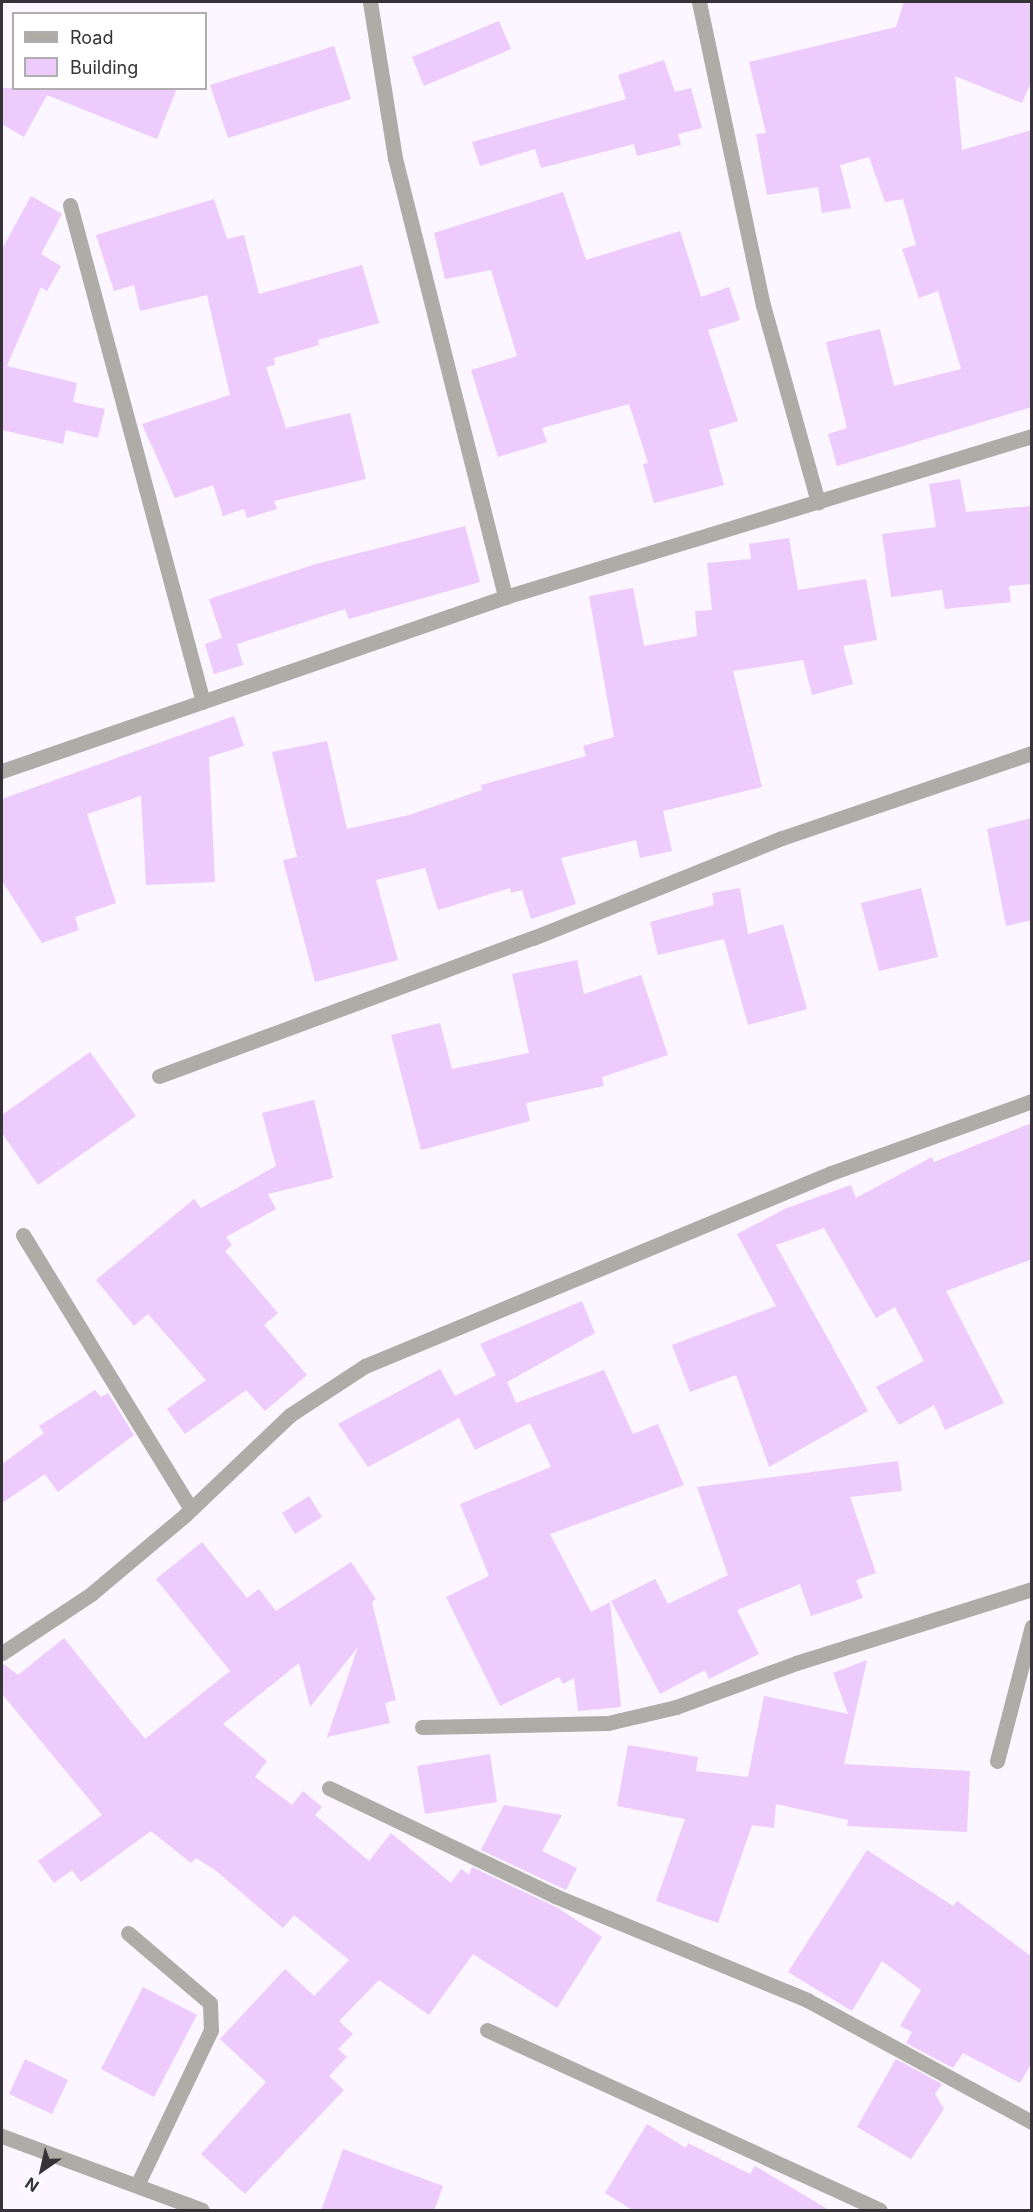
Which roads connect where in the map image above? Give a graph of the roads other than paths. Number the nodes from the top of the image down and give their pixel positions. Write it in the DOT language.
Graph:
graph roads {
  1 [pos="370,2"];
  2 [pos="699,2"];
  3 [pos="70,205"];
  4 [pos="1032,436"];
  5 [pos="819,502"];
  6 [pos="505,597"];
  7 [pos="203,702"];
  8 [pos="1032,753"];
  9 [pos="2,771"];
  10 [pos="159,1076"];
  11 [pos="1032,1101"];
  12 [pos="23,1235"];
  13 [pos="189,1506"];
  14 [pos="1032,1589"];
  15 [pos="1032,1626"];
  16 [pos="2,1653"];
  17 [pos="422,1727"];
  18 [pos="997,1761"];
  19 [pos="329,1788"];
  20 [pos="128,1933"];
  21 [pos="487,2030"];
  22 [pos="1032,2122"];
  23 [pos="2,2136"];
  24 [pos="138,2183"];
  25 [pos="202,2211"];
  26 [pos="880,2211"];
  1 -- 6 [label="street"];
  2 -- 5 [label="street"];
  3 -- 7 [label="street"];
  4 -- 5 [label="street"];
  5 -- 6 [label="street"];
  6 -- 7 [label="street"];
  7 -- 9 [label="street"];
  8 -- 10 [label="street"];
  11 -- 13 [label="street"];
  12 -- 13 [label="street"];
  13 -- 16 [label="street"];
  14 -- 17 [label="street"];
  15 -- 18 [label="street"];
  19 -- 22 [label="street"];
  20 -- 24 [label="street"];
  21 -- 26 [label="street"];
  23 -- 24 [label="street"];
  24 -- 25 [label="street"];
}
